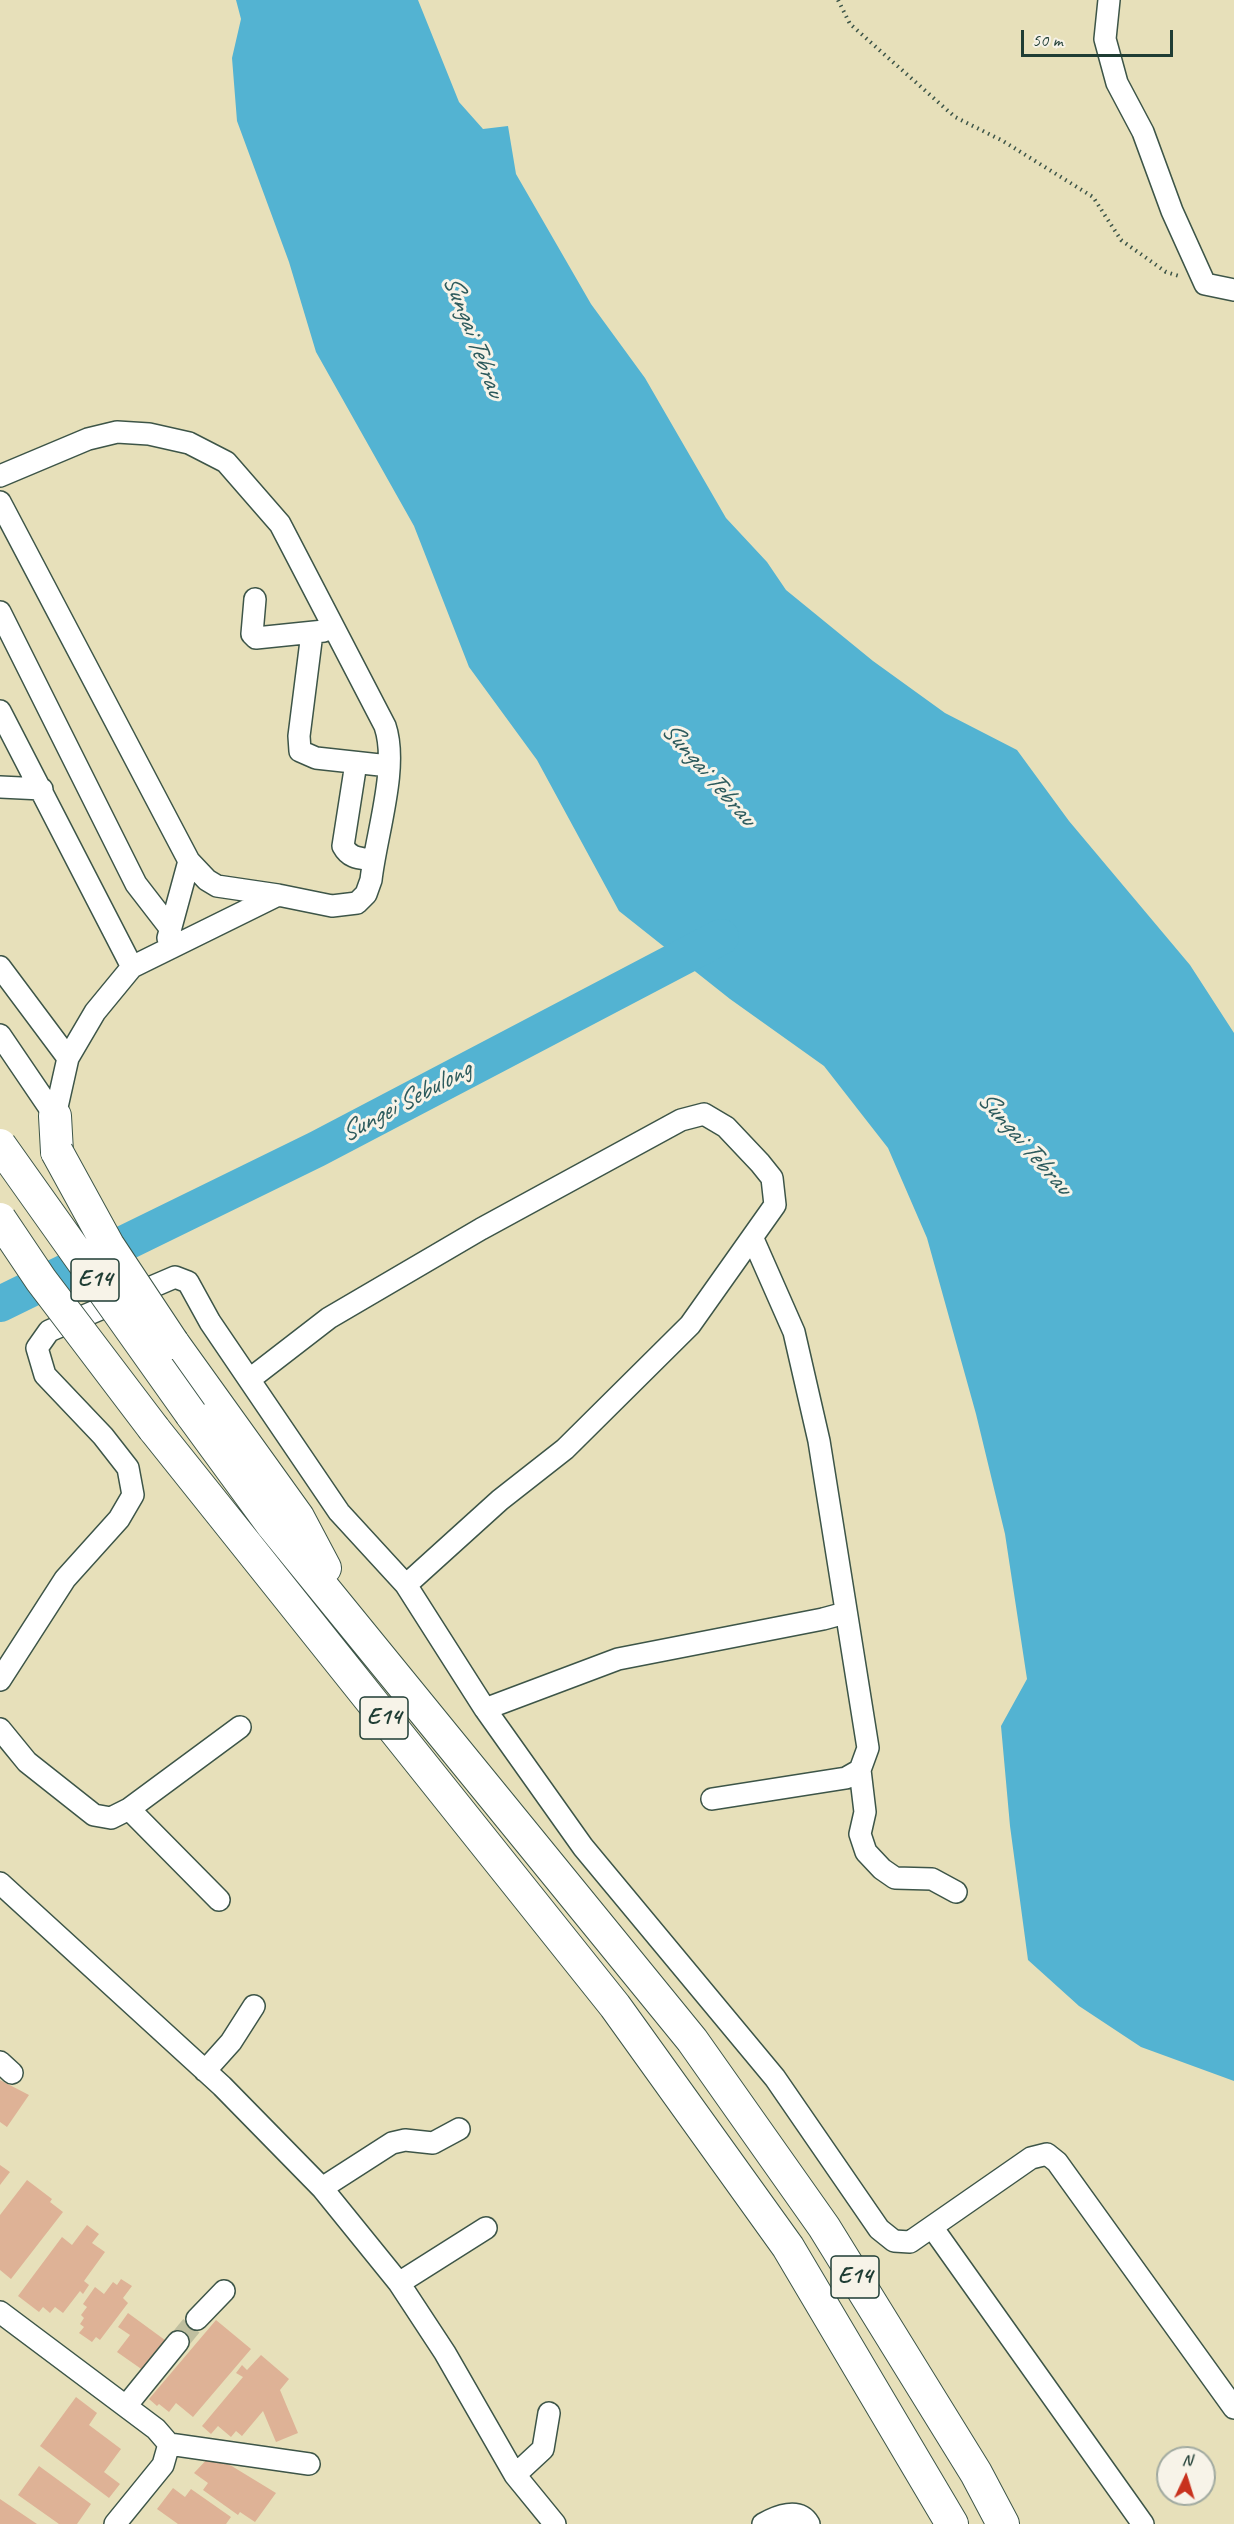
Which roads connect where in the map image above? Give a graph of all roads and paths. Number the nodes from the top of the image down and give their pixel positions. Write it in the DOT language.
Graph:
graph roads {
  1 [pos="838,0"];
  2 [pos="1109,0"];
  3 [pos="1205,284"];
  4 [pos="1234,290"];
  5 [pos="0,476"];
  6 [pos="0,502"];
  7 [pos="255,599"];
  8 [pos="0,612"];
  9 [pos="336,630"];
  10 [pos="312,633"];
  11 [pos="0,711"];
  12 [pos="356,763"];
  13 [pos="389,766"];
  14 [pos="0,787"];
  15 [pos="42,789"];
  16 [pos="373,860"];
  17 [pos="189,861"];
  18 [pos="278,895"];
  19 [pos="170,928"];
  20 [pos="166,949"];
  21 [pos="132,967"];
  22 [pos="0,968"];
  23 [pos="0,1035"];
  24 [pos="68,1058"];
  25 [pos="55,1116"];
  26 [pos="0,1144"];
  27 [pos="0,1220"];
  28 [pos="753,1239"];
  29 [pos="250,1378"];
  30 [pos="406,1585"];
  31 [pos="845,1612"];
  32 [pos="357,1627"];
  33 [pos="0,1680"];
  34 [pos="485,1709"];
  35 [pos="240,1727"];
  36 [pos="0,1729"];
  37 [pos="860,1770"];
  38 [pos="712,1799"];
  39 [pos="129,1809"];
  40 [pos="0,1883"];
  41 [pos="956,1892"];
  42 [pos="219,1900"];
  43 [pos="254,2006"];
  44 [pos="205,2071"];
  45 [pos="459,2129"];
  46 [pos="322,2188"];
  47 [pos="932,2227"];
  48 [pos="486,2228"];
  49 [pos="399,2283"];
  50 [pos="224,2291"];
  51 [pos="0,2312"];
  52 [pos="197,2319"];
  53 [pos="178,2342"];
  54 [pos="126,2406"];
  55 [pos="1234,2408"];
  56 [pos="549,2413"];
  57 [pos="169,2444"];
  58 [pos="309,2464"];
  59 [pos="524,2486"];
  60 [pos="115,2524"];
  61 [pos="555,2524"];
  62 [pos="763,2524"];
  63 [pos="809,2524"];
  64 [pos="952,2524"];
  65 [pos="1003,2524"];
  66 [pos="1143,2524"];
  1 -- 3 [label="path"];
  2 -- 3 [label="street"];
  3 -- 4 [label="street"];
  5 -- 9 [label="street"];
  6 -- 17 [label="street"];
  7 -- 10 [label="street"];
  8 -- 19 [label="street"];
  9 -- 10 [label="street"];
  9 -- 13 [label="street"];
  10 -- 12 [label="street"];
  11 -- 15 [label="street"];
  12 -- 13 [label="street"];
  12 -- 16 [label="street"];
  13 -- 16 [label="street"];
  14 -- 15 [label="street"];
  15 -- 21 [label="street"];
  16 -- 18 [label="street"];
  17 -- 18 [label="street"];
  17 -- 19 [label="street"];
  18 -- 20 [label="street"];
  19 -- 20 [label="street"];
  20 -- 21 [label="street"];
  21 -- 24 [label="street"];
  22 -- 24 [label="street"];
  23 -- 25 [label="street"];
  24 -- 25 [label="street"];
  25 -- 32 [label="highway, bridge"];
  26 -- 32 [label="highway, E14, bridge"];
  27 -- 64 [label="highway, E14, bridge"];
  28 -- 29 [label="street"];
  28 -- 30 [label="street"];
  28 -- 31 [label="street"];
  29 -- 30 [label="street"];
  29 -- 33 [label="street"];
  30 -- 34 [label="street"];
  31 -- 34 [label="street"];
  31 -- 37 [label="street"];
  32 -- 65 [label="highway, E14"];
  34 -- 47 [label="street"];
  35 -- 39 [label="street"];
  36 -- 39 [label="street"];
  37 -- 38 [label="street"];
  37 -- 41 [label="street"];
  39 -- 42 [label="street"];
  40 -- 44 [label="street"];
  43 -- 44 [label="street"];
  44 -- 46 [label="street"];
  45 -- 46 [label="street"];
  46 -- 49 [label="street"];
  47 -- 55 [label="street"];
  47 -- 66 [label="street"];
  48 -- 49 [label="street"];
  49 -- 59 [label="street"];
  50 -- 52 [label="street"];
  51 -- 54 [label="street"];
  53 -- 54 [label="street"];
  54 -- 57 [label="street"];
  56 -- 59 [label="street"];
  57 -- 58 [label="street"];
  57 -- 60 [label="street"];
  59 -- 61 [label="street"];
  62 -- 63 [label="street"];
}
